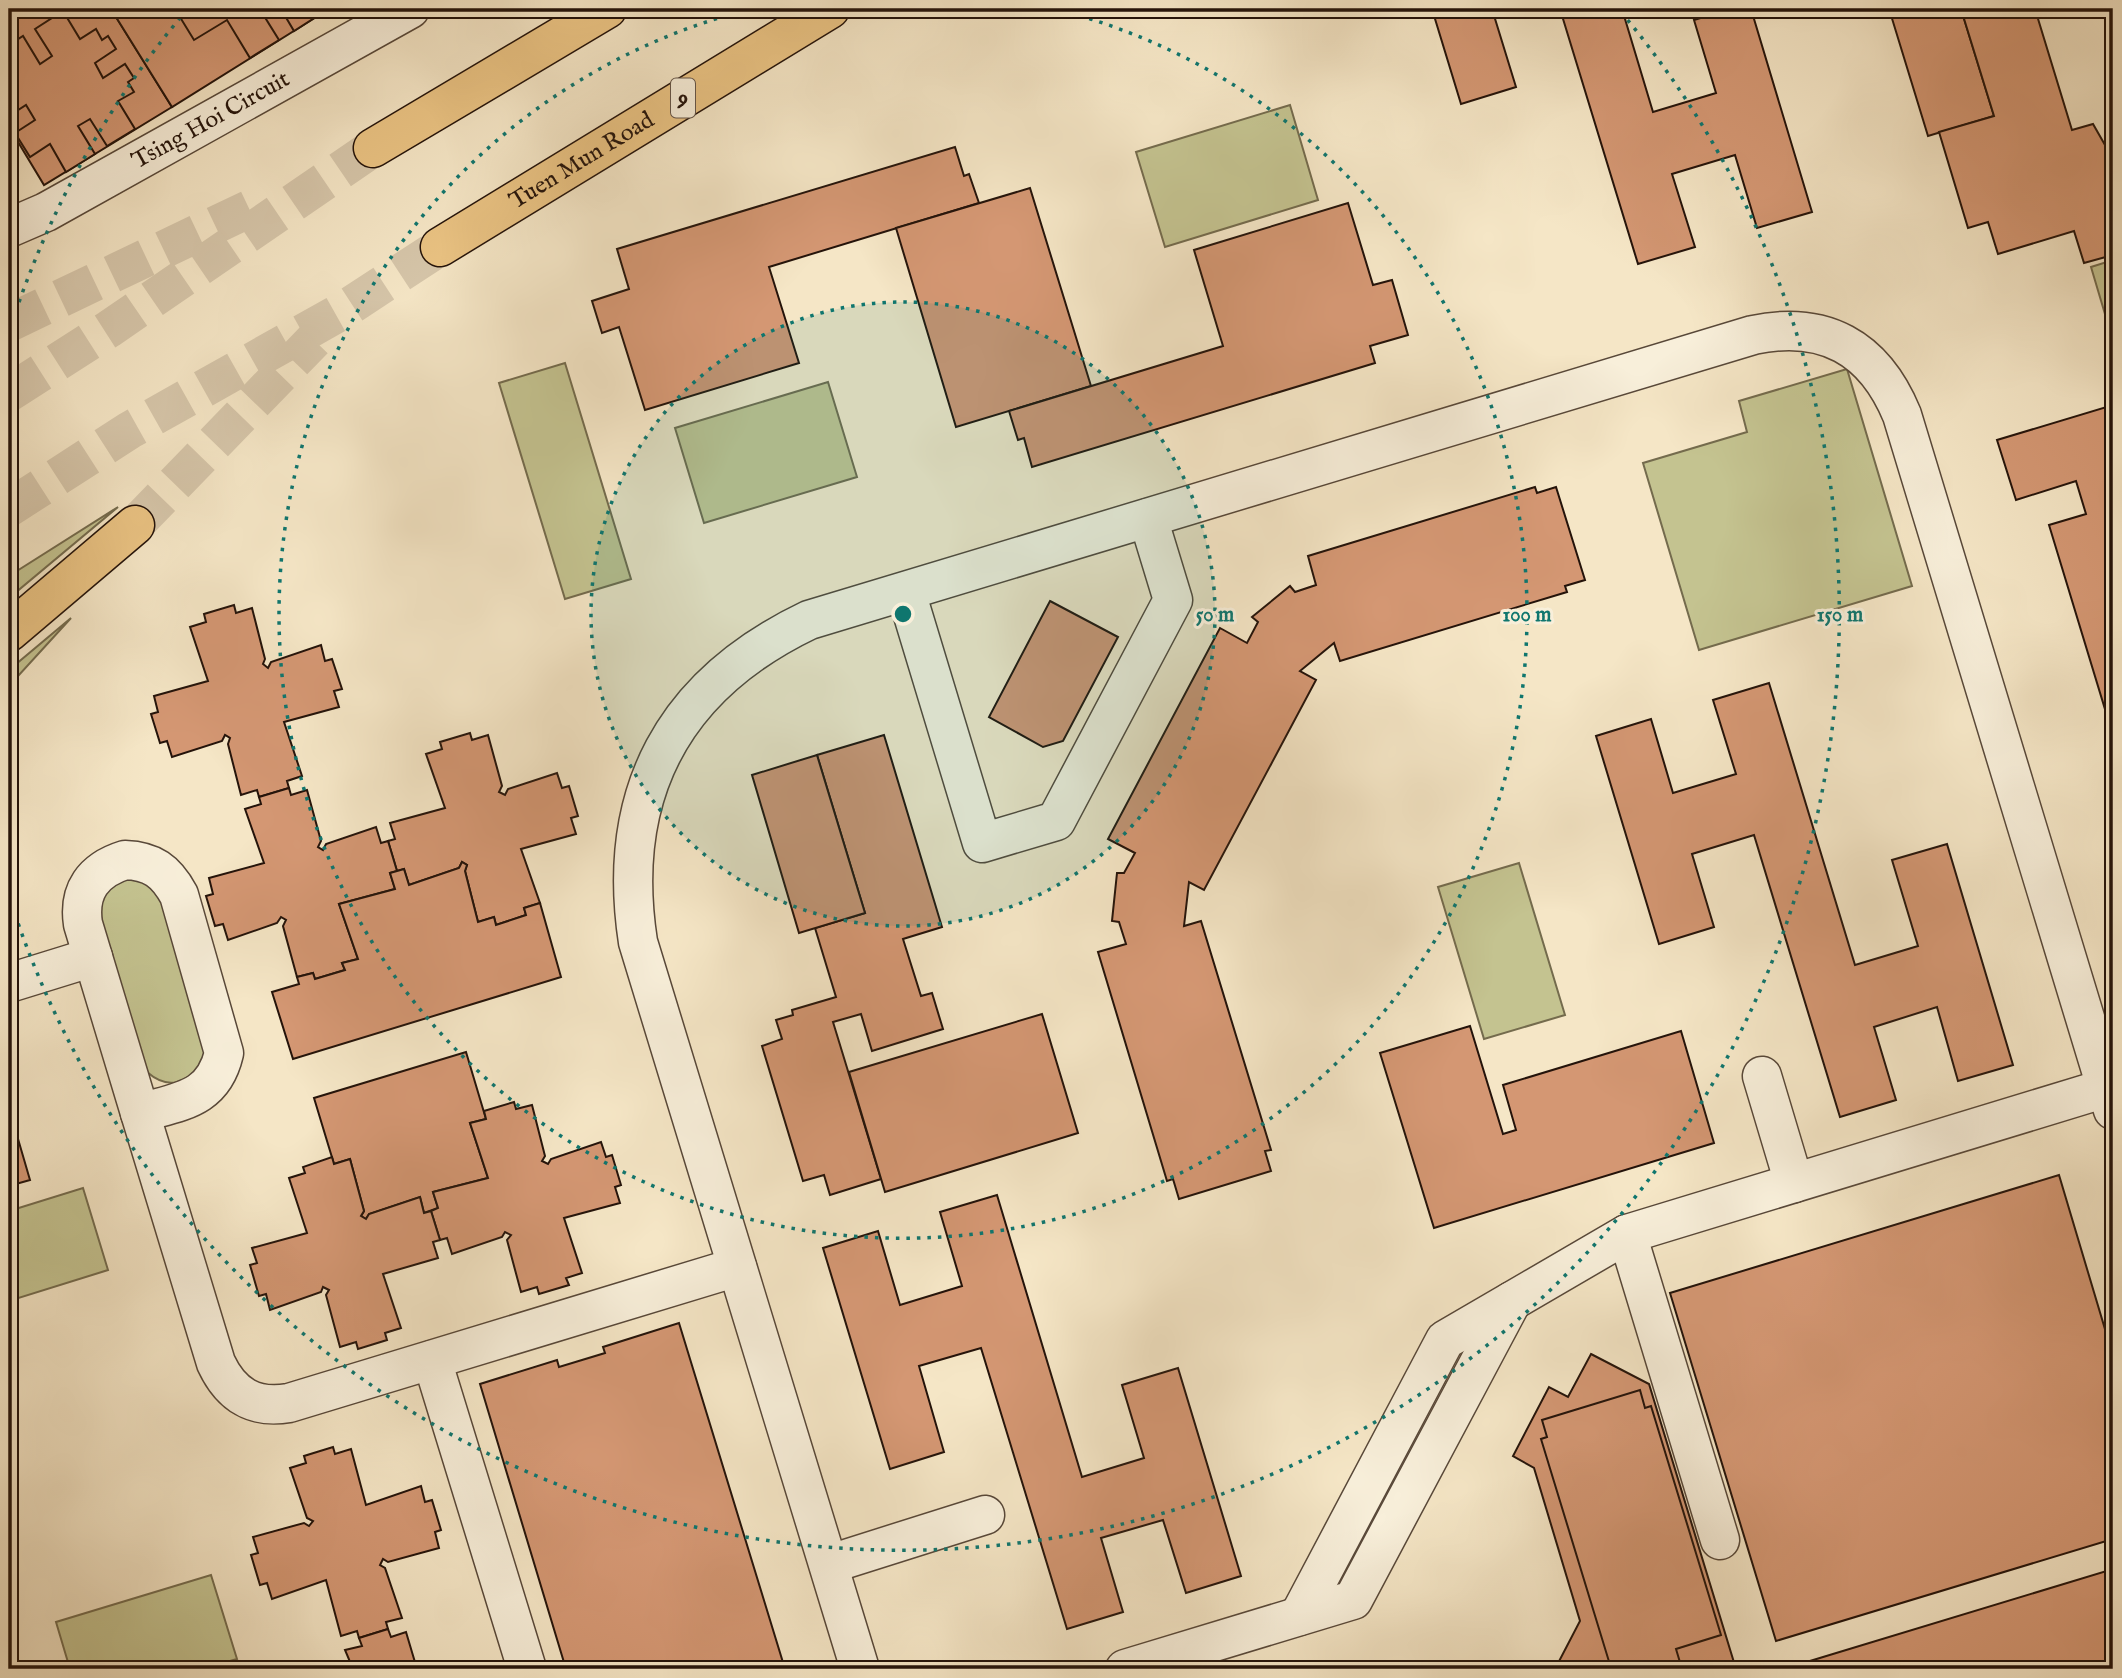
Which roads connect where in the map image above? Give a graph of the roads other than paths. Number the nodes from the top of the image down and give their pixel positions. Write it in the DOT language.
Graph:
graph roads {
  1 [pos="410,9"];
  2 [pos="607,9"];
  3 [pos="830,9"];
  4 [pos="373,148"];
  5 [pos="9,228"];
  6 [pos="440,247"];
  7 [pos="1148,518"];
  8 [pos="135,525"];
  9 [pos="906,592"];
  10 [pos="9,632"];
  11 [pos="93,957"];
  12 [pos="9,983"];
  13 [pos="1762,1076"];
  14 [pos="2110,1099"];
  15 [pos="140,1113"];
  16 [pos="1794,1183"];
  17 [pos="1627,1234"];
  18 [pos="737,1267"];
  19 [pos="1512,1301"];
  20 [pos="432,1360"];
  21 [pos="985,1515"];
  22 [pos="1720,1540"];
  23 [pos="830,1564"];
  24 [pos="1282,1622"];
  25 [pos="527,1669"];
  26 [pos="860,1669"];
  27 [pos="1125,1669"];
  1 -- 5 [label="street, Tsing Hoi Circuit"];
  2 -- 4 [label="highway"];
  3 -- 6 [label="highway, Tuen Mun Road / 9"];
  7 -- 9 [label="street"];
  7 -- 9 [label="street"];
  7 -- 14 [label="street"];
  8 -- 10 [label="highway"];
  9 -- 18 [label="street"];
  11 -- 12 [label="street"];
  11 -- 15 [label="street"];
  11 -- 15 [label="street"];
  13 -- 16 [label="street"];
  14 -- 16 [label="street"];
  15 -- 20 [label="street"];
  16 -- 17 [label="street"];
  17 -- 19 [label="street"];
  17 -- 22 [label="street"];
  18 -- 20 [label="street"];
  18 -- 23 [label="street"];
  19 -- 24 [label="street"];
  19 -- 24 [label="street"];
  20 -- 25 [label="street"];
  21 -- 23 [label="street"];
  23 -- 26 [label="street"];
  24 -- 27 [label="street"];
}
